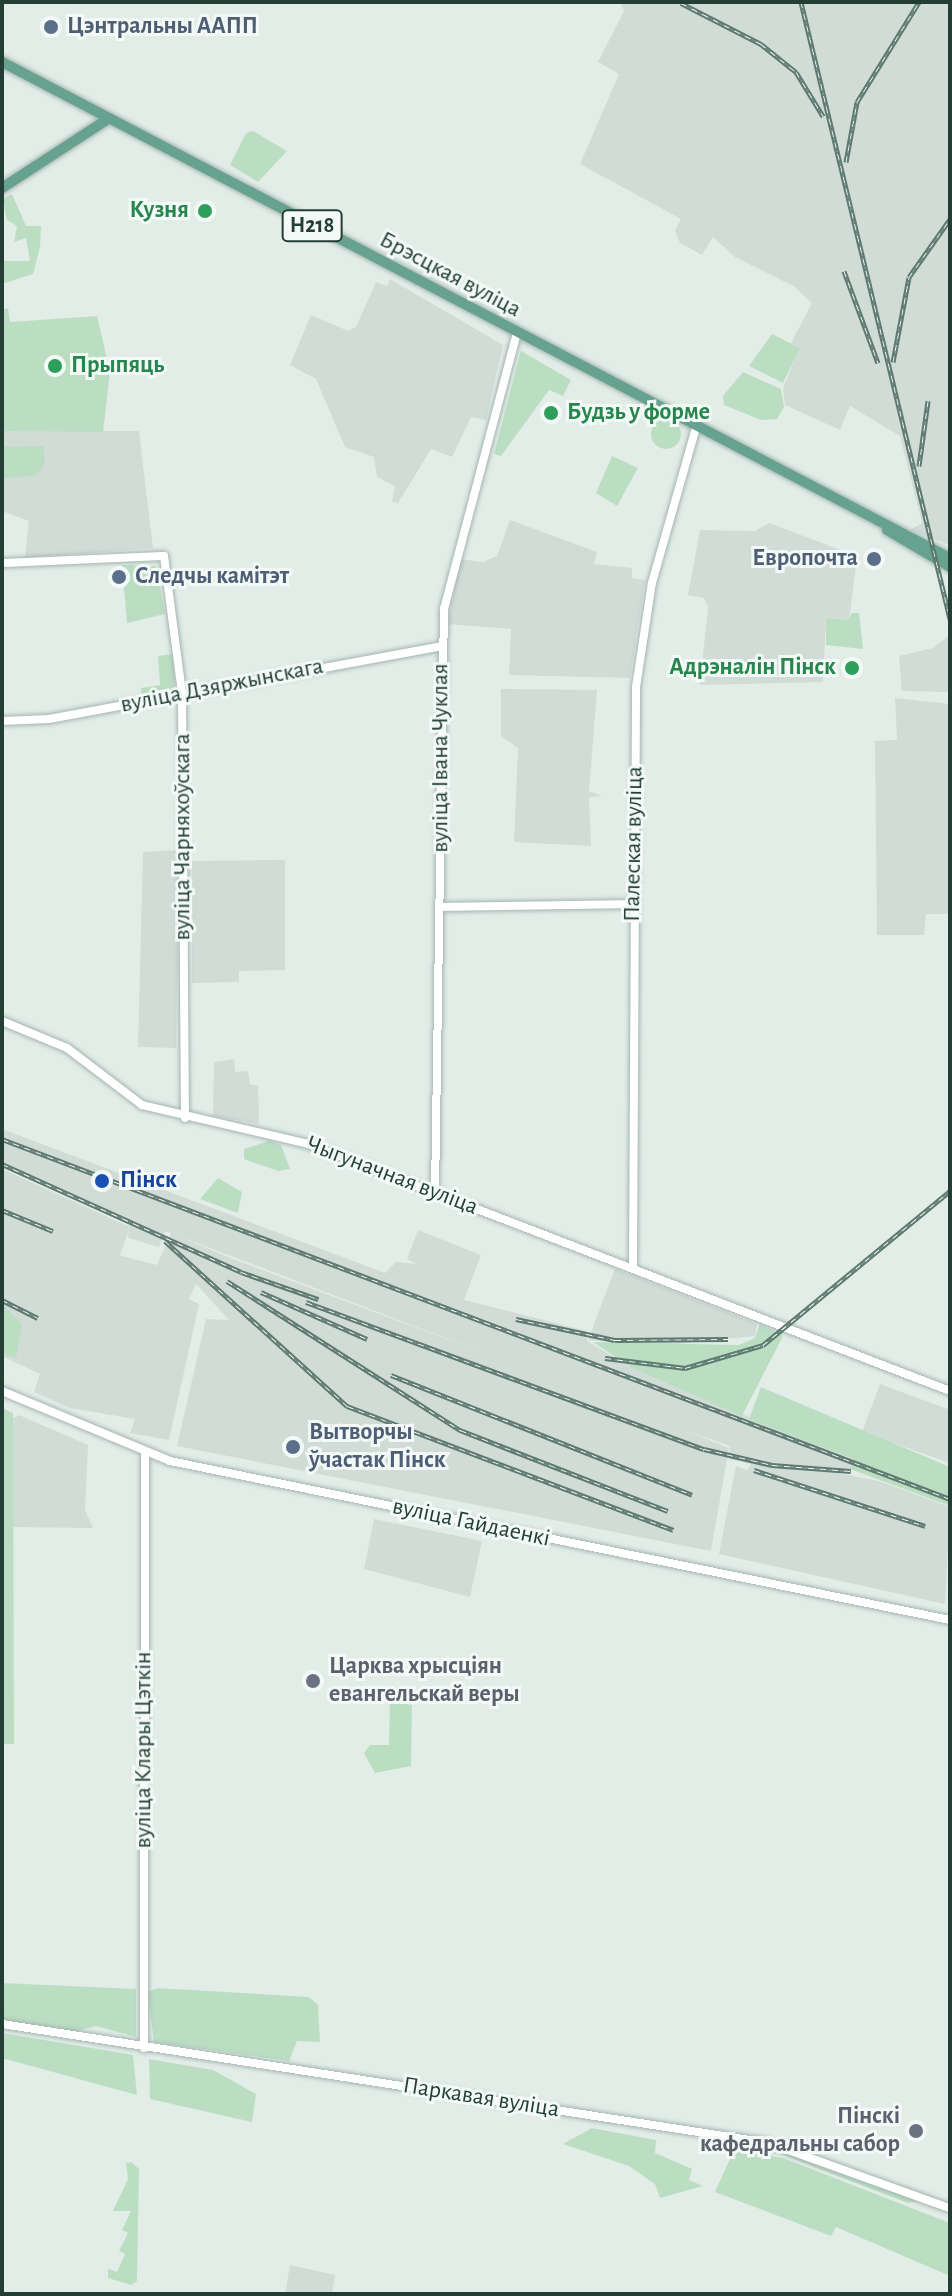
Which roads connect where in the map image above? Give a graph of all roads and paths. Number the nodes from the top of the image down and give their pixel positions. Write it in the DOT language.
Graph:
graph roads {
  1 [pos="2,62"];
  2 [pos="108,119"];
  3 [pos="2,188"];
  4 [pos="517,333"];
  5 [pos="696,427"];
  6 [pos="879,524"];
  7 [pos="950,558"];
  8 [pos="2,563"];
  9 [pos="950,567"];
  10 [pos="441,646"];
  11 [pos="182,693"];
  12 [pos="2,721"];
  13 [pos="632,904"];
  14 [pos="441,907"];
  15 [pos="2,1021"];
  16 [pos="185,1118"];
  17 [pos="435,1193"];
  18 [pos="633,1268"];
  19 [pos="2,1391"];
  20 [pos="950,1391"];
  21 [pos="145,1452"];
  22 [pos="950,1620"];
  23 [pos="2,2024"];
  24 [pos="144,2048"];
  25 [pos="950,2208"];
  1 -- 2 [label="main road, Брэсцкая вуліца / Н218"];
  2 -- 3 [label="main road"];
  2 -- 4 [label="main road, Брэсцкая вуліца / Н218"];
  4 -- 5 [label="main road, Брэсцкая вуліца / Н218"];
  4 -- 10 [label="street, вуліца Івана Чуклая"];
  5 -- 6 [label="main road, Брэсцкая вуліца / Н218"];
  5 -- 13 [label="street, Палеская вуліца"];
  6 -- 7 [label="main road, Брэсцкая вуліца / Н218"];
  6 -- 9 [label="main road, Брэсцкая вуліца / Н218"];
  8 -- 11 [label="street, вуліца Чарняхоўскага"];
  10 -- 11 [label="street, вуліца Дзяржынскага"];
  10 -- 14 [label="street, вуліца Івана Чуклая"];
  11 -- 12 [label="street, вуліца Дзяржынскага"];
  11 -- 16 [label="street, вуліца Чарняхоўскага"];
  13 -- 14 [label="street"];
  13 -- 18 [label="street, Палеская вуліца"];
  14 -- 17 [label="street, вуліца Івана Чуклая"];
  15 -- 16 [label="street, Чыгуначная вуліца"];
  16 -- 17 [label="street, Чыгуначная вуліца"];
  17 -- 18 [label="street, Чыгуначная вуліца"];
  18 -- 20 [label="street, Чыгуначная вуліца"];
  19 -- 21 [label="street, вуліца Гайдаенкі"];
  21 -- 22 [label="street, вуліца Гайдаенкі"];
  21 -- 24 [label="street, вуліца Клары Цэткін"];
  23 -- 24 [label="street, Паркавая вуліца"];
  24 -- 25 [label="street, Паркавая вуліца"];
}
